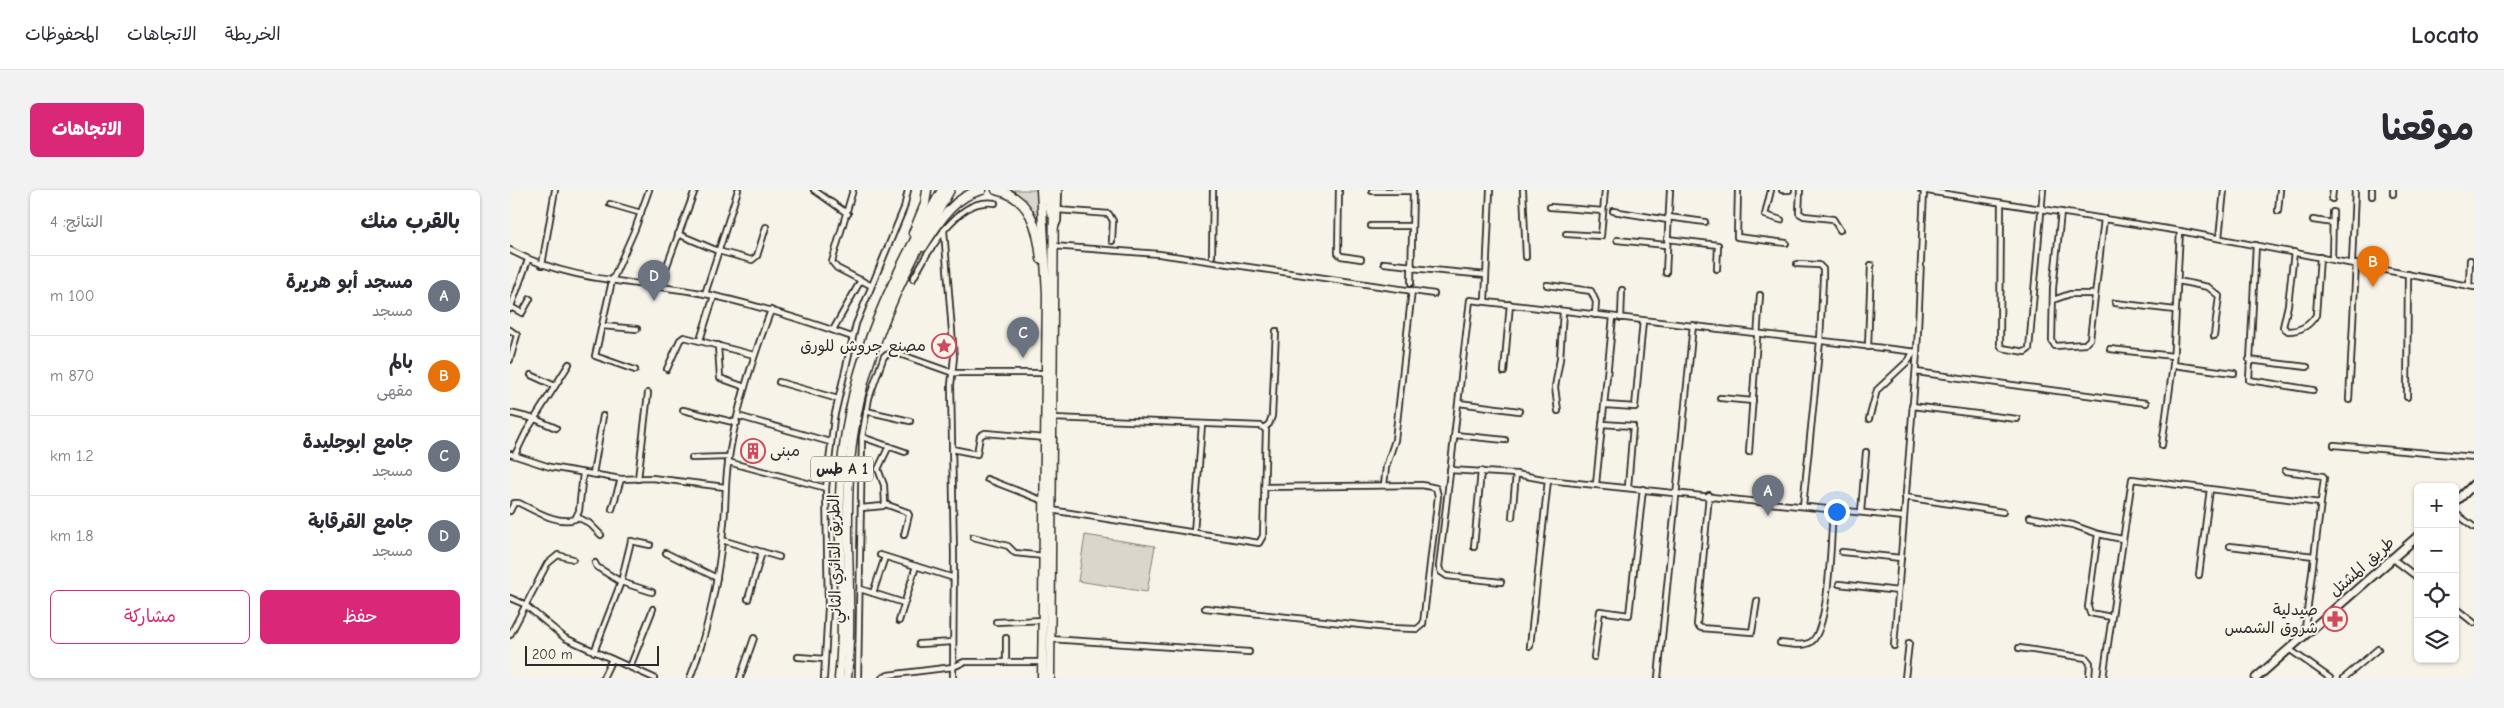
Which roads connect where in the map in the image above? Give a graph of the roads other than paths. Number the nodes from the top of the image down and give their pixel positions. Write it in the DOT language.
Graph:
graph roads {
  1 [pos="555,190"];
  2 [pos="648,190"];
  3 [pos="695,190"];
  4 [pos="738,190"];
  5 [pos="814,190"];
  6 [pos="853,190"];
  7 [pos="908,190"];
  8 [pos="927,190"];
  9 [pos="942,190"];
  10 [pos="950,190"];
  11 [pos="982,190"];
  12 [pos="996,190"];
  13 [pos="1041,190"];
  14 [pos="1047,190"];
  15 [pos="1054,190"];
  16 [pos="1059,190"];
  17 [pos="1213,190"];
  18 [pos="1339,190"];
  19 [pos="1413,190"];
  20 [pos="1490,190"];
  21 [pos="1523,190"];
  22 [pos="1605,190"];
  23 [pos="1670,190"];
  24 [pos="1738,190"];
  25 [pos="1770,190"];
  26 [pos="1782,190"];
  27 [pos="1789,190"];
  28 [pos="1800,190"];
  29 [pos="1923,190"];
  30 [pos="2042,190"];
  31 [pos="2224,190"];
  32 [pos="2280,190"];
  33 [pos="2333,190"];
  34 [pos="2354,190"];
  35 [pos="1372,191"];
  36 [pos="2332,199"];
  37 [pos="995,203"];
  38 [pos="610,204"];
  39 [pos="2001,204"];
  40 [pos="1550,207"];
  41 [pos="2041,209"];
  42 [pos="1058,210"];
  43 [pos="1603,211"];
  44 [pos="2278,211"];
  45 [pos="641,212"];
  46 [pos="1613,212"];
  47 [pos="2061,212"];
  48 [pos="2333,212"];
  49 [pos="848,214"];
  50 [pos="1668,218"];
  51 [pos="1053,219"];
  52 [pos="2104,219"];
  53 [pos="1781,220"];
  54 [pos="2313,220"];
  55 [pos="1705,222"];
  56 [pos="2333,223"];
  57 [pos="1371,226"];
  58 [pos="1412,226"];
  59 [pos="766,227"];
  60 [pos="1053,229"];
  61 [pos="944,230"];
  62 [pos="1840,230"];
  63 [pos="2180,231"];
  64 [pos="678,234"];
  65 [pos="1566,234"];
  66 [pos="2220,238"];
  67 [pos="1667,239"];
  68 [pos="1617,240"];
  69 [pos="1112,241"];
  70 [pos="1786,243"];
  71 [pos="1666,245"];
  72 [pos="2256,245"];
  73 [pos="1053,246"];
  74 [pos="510,250"];
  75 [pos="718,251"];
  76 [pos="2294,252"];
  77 [pos="1212,256"];
  78 [pos="1526,257"];
  79 [pos="2320,257"];
  80 [pos="1361,259"];
  81 [pos="2332,259"];
  82 [pos="528,260"];
  83 [pos="2470,260"];
  84 [pos="1384,262"];
  85 [pos="2354,263"];
  86 [pos="1797,264"];
  87 [pos="542,265"];
  88 [pos="1870,265"];
  89 [pos="1412,267"];
  90 [pos="1717,269"];
  91 [pos="900,272"];
  92 [pos="1666,273"];
  93 [pos="2408,274"];
  94 [pos="1486,275"];
  95 [pos="913,279"];
  96 [pos="861,280"];
  97 [pos="612,281"];
  98 [pos="2178,281"];
  99 [pos="1411,283"];
  100 [pos="870,285"];
  101 [pos="1547,285"];
  102 [pos="2472,286"];
  103 [pos="659,287"];
  104 [pos="1412,290"];
  105 [pos="1622,290"];
  106 [pos="705,294"];
  107 [pos="1434,294"];
  108 [pos="2095,294"];
  109 [pos="1760,295"];
  110 [pos="714,296"];
  111 [pos="530,299"];
  112 [pos="2053,300"];
  113 [pos="1485,301"];
  114 [pos="1510,304"];
  115 [pos="2115,304"];
  116 [pos="510,308"];
  117 [pos="771,310"];
  118 [pos="2175,310"];
  119 [pos="1563,311"];
  120 [pos="1046,313"];
  121 [pos="1595,315"];
  122 [pos="1612,317"];
  123 [pos="1621,318"];
  124 [pos="1643,321"];
  125 [pos="1693,325"];
  126 [pos="602,326"];
  127 [pos="637,329"];
  128 [pos="510,330"];
  129 [pos="832,330"];
  130 [pos="1276,331"];
  131 [pos="1758,334"];
  132 [pos="2214,336"];
  133 [pos="852,337"];
  134 [pos="700,340"];
  135 [pos="1820,341"];
  136 [pos="718,345"];
  137 [pos="1868,347"];
  138 [pos="2110,349"];
  139 [pos="1915,352"];
  140 [pos="754,355"];
  141 [pos="2173,356"];
  142 [pos="510,360"];
  143 [pos="2249,360"];
  144 [pos="569,364"];
  145 [pos="2173,365"];
  146 [pos="2306,367"];
  147 [pos="667,369"];
  148 [pos="635,370"];
  149 [pos="1504,372"];
  150 [pos="1916,372"];
  151 [pos="953,373"];
  152 [pos="1046,373"];
  153 [pos="2234,373"];
  154 [pos="531,375"];
  155 [pos="779,382"];
  156 [pos="555,386"];
  157 [pos="745,387"];
  158 [pos="2313,390"];
  159 [pos="648,393"];
  160 [pos="2406,397"];
  161 [pos="1720,398"];
  162 [pos="838,399"];
  163 [pos="2349,400"];
  164 [pos="1753,401"];
  165 [pos="1459,403"];
  166 [pos="2146,403"];
  167 [pos="1605,405"];
  168 [pos="1912,406"];
  169 [pos="684,410"];
  170 [pos="866,411"];
  171 [pos="1519,411"];
  172 [pos="1558,411"];
  173 [pos="510,413"];
  174 [pos="603,416"];
  175 [pos="738,416"];
  176 [pos="1049,418"];
  177 [pos="535,419"];
  178 [pos="2017,419"];
  179 [pos="1869,420"];
  180 [pos="910,421"];
  181 [pos="736,423"];
  182 [pos="1202,424"];
  183 [pos="1602,424"];
  184 [pos="1265,427"];
  185 [pos="556,428"];
  186 [pos="1455,435"];
  187 [pos="862,437"];
  188 [pos="1045,438"];
  189 [pos="1505,440"];
  190 [pos="830,442"];
  191 [pos="2162,445"];
  192 [pos="2334,445"];
  193 [pos="889,446"];
  194 [pos="952,449"];
  195 [pos="905,452"];
  196 [pos="1749,452"];
  197 [pos="1866,452"];
  198 [pos="512,455"];
  199 [pos="2474,457"];
  200 [pos="692,458"];
  201 [pos="728,459"];
  202 [pos="1450,470"];
  203 [pos="2285,470"];
  204 [pos="1481,471"];
  205 [pos="583,473"];
  206 [pos="593,474"];
  207 [pos="1516,474"];
  208 [pos="987,478"];
  209 [pos="622,479"];
  210 [pos="638,479"];
  211 [pos="1548,480"];
  212 [pos="1596,484"];
  213 [pos="2474,484"];
  214 [pos="1384,485"];
  215 [pos="725,487"];
  216 [pos="1266,487"];
  217 [pos="1628,487"];
  218 [pos="826,488"];
  219 [pos="1643,489"];
  220 [pos="2210,489"];
  221 [pos="1676,492"];
  222 [pos="1709,495"];
  223 [pos="1905,497"];
  224 [pos="2459,498"];
  225 [pos="1045,501"];
  226 [pos="2320,503"];
  227 [pos="885,504"];
  228 [pos="1803,506"];
  229 [pos="861,508"];
  230 [pos="612,509"];
  231 [pos="1833,509"];
  232 [pos="1051,510"];
  233 [pos="510,511"];
  234 [pos="1861,512"];
  235 [pos="2003,512"];
  236 [pos="2459,516"];
  237 [pos="577,517"];
  238 [pos="1512,517"];
  239 [pos="1904,517"];
  240 [pos="2030,517"];
  241 [pos="2474,527"];
  242 [pos="1194,533"];
  243 [pos="2098,534"];
  244 [pos="601,535"];
  245 [pos="904,535"];
  246 [pos="974,537"];
  247 [pos="2122,539"];
  248 [pos="2414,539"];
  249 [pos="722,540"];
  250 [pos="650,545"];
  251 [pos="2230,546"];
  252 [pos="1474,547"];
  253 [pos="762,552"];
  254 [pos="1842,552"];
  255 [pos="666,553"];
  256 [pos="880,555"];
  257 [pos="885,556"];
  258 [pos="1044,556"];
  259 [pos="2314,556"];
  260 [pos="779,557"];
  261 [pos="573,558"];
  262 [pos="1901,558"];
  263 [pos="2392,558"];
  264 [pos="595,563"];
  265 [pos="916,566"];
  266 [pos="2199,575"];
  267 [pos="2414,575"];
  268 [pos="717,578"];
  269 [pos="954,578"];
  270 [pos="621,582"];
  271 [pos="1501,582"];
  272 [pos="1839,584"];
  273 [pos="860,589"];
  274 [pos="1898,591"];
  275 [pos="652,592"];
  276 [pos="873,593"];
  277 [pos="510,598"];
  278 [pos="748,599"];
  279 [pos="1757,601"];
  280 [pos="904,603"];
  281 [pos="524,604"];
  282 [pos="1206,608"];
  283 [pos="652,609"];
  284 [pos="2459,611"];
  285 [pos="2111,617"];
  286 [pos="1044,620"];
  287 [pos="899,621"];
  288 [pos="996,622"];
  289 [pos="2474,624"];
  290 [pos="510,635"];
  291 [pos="2304,637"];
  292 [pos="754,638"];
  293 [pos="1006,638"];
  294 [pos="1047,638"];
  295 [pos="953,642"];
  296 [pos="1909,643"];
  297 [pos="919,644"];
  298 [pos="1780,644"];
  299 [pos="1530,646"];
  300 [pos="1894,646"];
  301 [pos="2019,648"];
  302 [pos="2289,649"];
  303 [pos="2378,649"];
  304 [pos="594,652"];
  305 [pos="1249,652"];
  306 [pos="798,657"];
  307 [pos="1594,657"];
  308 [pos="826,658"];
  309 [pos="612,659"];
  310 [pos="1006,662"];
  311 [pos="1043,662"];
  312 [pos="630,667"];
  313 [pos="953,667"];
  314 [pos="643,676"];
  315 [pos="603,678"];
  316 [pos="654,678"];
  317 [pos="690,678"];
  318 [pos="740,678"];
  319 [pos="824,678"];
  320 [pos="839,678"];
  321 [pos="847,678"];
  322 [pos="858,678"];
  323 [pos="882,678"];
  324 [pos="953,678"];
  325 [pos="1042,678"];
  326 [pos="1050,678"];
  327 [pos="1658,678"];
  328 [pos="1905,678"];
  329 [pos="2089,678"];
  330 [pos="2103,678"];
  331 [pos="2256,678"];
  332 [pos="2330,678"];
  333 [pos="2344,678"];
  1 -- 87 [label="street"];
  2 -- 45 [label="street"];
  3 -- 64 [label="street"];
  4 -- 75 [label="street"];
  5 -- 49 [label="street"];
  6 -- 49 [label="street"];
  7 -- 100 [label="street"];
  8 -- 91 [label="highway"];
  9 -- 91 [label="highway, الطريق الدائري الثاني / طس A 1"];
  10 -- 91 [label="highway, الطريق الدائري الثاني / طس A 1"];
  11 -- 91 [label="highway"];
  12 -- 120 [label="highway"];
  13 -- 120 [label="highway"];
  14 -- 51 [label="highway"];
  15 -- 51 [label="highway"];
  16 -- 42 [label="street"];
  17 -- 77 [label="street"];
  18 -- 80 [label="street"];
  19 -- 35 [label="street"];
  19 -- 58 [label="street"];
  20 -- 94 [label="street"];
  21 -- 78 [label="street"];
  22 -- 43 [label="street"];
  23 -- 50 [label="street"];
  24 -- 70 [label="street"];
  25 -- 53 [label="street"];
  26 -- 27 [label="street"];
  28 -- 62 [label="street"];
  29 -- 39 [label="street"];
  29 -- 139 [label="street"];
  30 -- 41 [label="street"];
  31 -- 66 [label="street"];
  32 -- 44 [label="street"];
  33 -- 36 [label="street"];
  34 -- 85 [label="street"];
  37 -- 61 [label="street"];
  38 -- 45 [label="street"];
  39 -- 41 [label="street"];
  39 -- 41 [label="street"];
  40 -- 43 [label="street"];
  41 -- 47 [label="street"];
  42 -- 60 [label="street"];
  42 -- 69 [label="street"];
  43 -- 65 [label="street"];
  45 -- 97 [label="street"];
  46 -- 50 [label="street"];
  47 -- 52 [label="street"];
  47 -- 112 [label="street"];
  48 -- 56 [label="street"];
  49 -- 96 [label="street"];
  50 -- 55 [label="street"];
  50 -- 67 [label="street"];
  51 -- 60 [label="highway"];
  52 -- 63 [label="street"];
  52 -- 108 [label="street"];
  54 -- 56 [label="street"];
  56 -- 81 [label="street"];
  57 -- 58 [label="street"];
  58 -- 89 [label="street"];
  59 -- 75 [label="street"];
  60 -- 73 [label="highway"];
  61 -- 95 [label="street"];
  61 -- 151 [label="street"];
  63 -- 66 [label="street"];
  63 -- 98 [label="street"];
  64 -- 75 [label="street"];
  64 -- 103 [label="street"];
  66 -- 72 [label="street"];
  67 -- 71 [label="street"];
  67 -- 90 [label="street"];
  68 -- 71 [label="street"];
  71 -- 92 [label="street"];
  72 -- 76 [label="street"];
  72 -- 143 [label="street"];
  73 -- 104 [label="street"];
  73 -- 176 [label="highway"];
  74 -- 82 [label="street"];
  75 -- 106 [label="street"];
  76 -- 79 [label="street"];
  76 -- 79 [label="street"];
  79 -- 81 [label="street"];
  81 -- 85 [label="street"];
  82 -- 87 [label="street"];
  82 -- 116 [label="street"];
  83 -- 102 [label="street"];
  84 -- 89 [label="street"];
  85 -- 93 [label="street"];
  85 -- 163 [label="street"];
  86 -- 135 [label="street"];
  87 -- 97 [label="street"];
  88 -- 137 [label="street"];
  89 -- 94 [label="street"];
  89 -- 99 [label="street"];
  91 -- 320 [label="highway, الطريق الدائري الثاني / طس A 1"];
  91 -- 321 [label="highway, الطريق الدائري الثاني / طس A 1"];
  93 -- 102 [label="street"];
  93 -- 160 [label="street"];
  94 -- 113 [label="street"];
  96 -- 100 [label="street"];
  96 -- 129 [label="street"];
  97 -- 103 [label="street"];
  97 -- 126 [label="street"];
  98 -- 118 [label="street"];
  98 -- 132 [label="street"];
  100 -- 133 [label="street"];
  101 -- 121 [label="street"];
  103 -- 106 [label="street"];
  104 -- 107 [label="street"];
  104 -- 214 [label="street"];
  105 -- 123 [label="street"];
  106 -- 110 [label="street"];
  108 -- 112 [label="street"];
  108 -- 112 [label="street"];
  109 -- 131 [label="street"];
  110 -- 117 [label="street"];
  110 -- 134 [label="street"];
  111 -- 116 [label="street"];
  113 -- 114 [label="street"];
  113 -- 165 [label="street"];
  114 -- 119 [label="street"];
  114 -- 149 [label="street"];
  115 -- 118 [label="street"];
  117 -- 129 [label="street"];
  117 -- 140 [label="street"];
  118 -- 141 [label="street"];
  119 -- 121 [label="street"];
  119 -- 172 [label="street"];
  120 -- 152 [label="highway"];
  121 -- 122 [label="street"];
  122 -- 123 [label="street"];
  122 -- 167 [label="street"];
  123 -- 124 [label="street"];
  124 -- 125 [label="street"];
  124 -- 167 [label="street"];
  125 -- 131 [label="street"];
  125 -- 221 [label="street"];
  126 -- 127 [label="street"];
  126 -- 148 [label="street"];
  128 -- 142 [label="street"];
  129 -- 133 [label="street"];
  130 -- 184 [label="street"];
  131 -- 135 [label="street"];
  131 -- 164 [label="street"];
  133 -- 162 [label="street"];
  134 -- 136 [label="street"];
  134 -- 147 [label="street"];
  135 -- 137 [label="street"];
  135 -- 228 [label="street"];
  136 -- 140 [label="street"];
  136 -- 157 [label="street"];
  137 -- 139 [label="street"];
  138 -- 141 [label="street"];
  139 -- 150 [label="street"];
  139 -- 179 [label="street"];
  140 -- 157 [label="street"];
  141 -- 145 [label="street"];
  143 -- 146 [label="street"];
  143 -- 158 [label="street"];
  144 -- 156 [label="street"];
  145 -- 153 [label="street"];
  145 -- 191 [label="street"];
  150 -- 166 [label="street"];
  150 -- 168 [label="street"];
  151 -- 152 [label="street"];
  151 -- 170 [label="street"];
  151 -- 194 [label="street"];
  152 -- 176 [label="highway"];
  154 -- 156 [label="street"];
  155 -- 162 [label="street"];
  156 -- 177 [label="street"];
  157 -- 175 [label="street"];
  159 -- 210 [label="street"];
  161 -- 164 [label="street"];
  162 -- 190 [label="street"];
  164 -- 196 [label="street"];
  165 -- 171 [label="street"];
  165 -- 186 [label="street"];
  167 -- 183 [label="street"];
  168 -- 178 [label="street"];
  168 -- 223 [label="street"];
  169 -- 181 [label="street"];
  170 -- 180 [label="street"];
  170 -- 187 [label="street"];
  173 -- 177 [label="street"];
  174 -- 206 [label="street"];
  175 -- 181 [label="street"];
  175 -- 190 [label="street"];
  176 -- 182 [label="street"];
  176 -- 188 [label="highway"];
  176 -- 232 [label="highway"];
  177 -- 185 [label="street"];
  177 -- 198 [label="street"];
  181 -- 201 [label="street"];
  182 -- 184 [label="street"];
  182 -- 242 [label="street"];
  183 -- 212 [label="street"];
  183 -- 217 [label="street"];
  184 -- 216 [label="street"];
  186 -- 189 [label="street"];
  186 -- 202 [label="street"];
  187 -- 193 [label="street"];
  187 -- 229 [label="street"];
  188 -- 194 [label="street"];
  188 -- 225 [label="highway"];
  190 -- 218 [label="street"];
  192 -- 199 [label="street"];
  193 -- 195 [label="street"];
  193 -- 227 [label="street"];
  194 -- 269 [label="street"];
  197 -- 234 [label="street"];
  198 -- 205 [label="street"];
  200 -- 201 [label="street"];
  201 -- 215 [label="street"];
  201 -- 218 [label="street"];
  202 -- 204 [label="street"];
  202 -- 271 [label="street"];
  203 -- 226 [label="street"];
  204 -- 207 [label="street"];
  204 -- 252 [label="street"];
  205 -- 206 [label="street"];
  205 -- 237 [label="street"];
  206 -- 209 [label="street"];
  207 -- 211 [label="street"];
  207 -- 238 [label="street"];
  208 -- 225 [label="street"];
  209 -- 210 [label="street"];
  209 -- 230 [label="street"];
  210 -- 215 [label="street"];
  211 -- 212 [label="street"];
  211 -- 299 [label="street"];
  212 -- 217 [label="street"];
  213 -- 224 [label="main road"];
  214 -- 216 [label="street"];
  214 -- 282 [label="street"];
  215 -- 249 [label="street"];
  216 -- 242 [label="street"];
  217 -- 219 [label="street"];
  218 -- 308 [label="street"];
  219 -- 221 [label="street"];
  219 -- 307 [label="street"];
  220 -- 226 [label="street"];
  220 -- 247 [label="street"];
  220 -- 266 [label="street"];
  221 -- 222 [label="street"];
  221 -- 327 [label="street"];
  222 -- 228 [label="street"];
  222 -- 279 [label="street"];
  223 -- 235 [label="street"];
  223 -- 239 [label="street"];
  225 -- 258 [label="highway"];
  226 -- 259 [label="street"];
  227 -- 229 [label="street"];
  227 -- 245 [label="street"];
  228 -- 231 [label="street"];
  229 -- 273 [label="street"];
  231 -- 234 [label="street"];
  231 -- 298 [label="street"];
  232 -- 242 [label="street"];
  232 -- 294 [label="highway"];
  233 -- 237 [label="street"];
  234 -- 239 [label="street"];
  236 -- 241 [label="street"];
  237 -- 244 [label="street"];
  239 -- 262 [label="street"];
  240 -- 243 [label="street"];
  243 -- 247 [label="street"];
  243 -- 285 [label="street"];
  246 -- 258 [label="street"];
  247 -- 285 [label="street"];
  248 -- 263 [label="main road, طريق المشتل"];
  249 -- 253 [label="street"];
  249 -- 268 [label="street"];
  250 -- 270 [label="street"];
  251 -- 259 [label="street"];
  253 -- 260 [label="street"];
  253 -- 278 [label="street"];
  254 -- 262 [label="street"];
  255 -- 268 [label="street"];
  256 -- 257 [label="street"];
  257 -- 265 [label="street"];
  257 -- 276 [label="street"];
  258 -- 286 [label="highway"];
  259 -- 291 [label="street"];
  261 -- 281 [label="street"];
  262 -- 274 [label="street"];
  263 -- 267 [label="street"];
  263 -- 291 [label="main road, طريق المشتل"];
  264 -- 270 [label="street"];
  265 -- 269 [label="street"];
  265 -- 280 [label="street"];
  268 -- 317 [label="street"];
  269 -- 295 [label="street"];
  270 -- 275 [label="street"];
  270 -- 304 [label="street"];
  272 -- 274 [label="street"];
  273 -- 276 [label="street"];
  273 -- 322 [label="street"];
  274 -- 300 [label="street"];
  276 -- 280 [label="street"];
  277 -- 281 [label="street"];
  280 -- 287 [label="street"];
  281 -- 290 [label="street"];
  281 -- 304 [label="street"];
  283 -- 312 [label="street"];
  284 -- 289 [label="street"];
  285 -- 330 [label="street"];
  286 -- 288 [label="street"];
  286 -- 294 [label="highway"];
  291 -- 302 [label="main road, طريق المشتل"];
  292 -- 318 [label="street"];
  293 -- 310 [label="street"];
  294 -- 305 [label="street"];
  294 -- 311 [label="highway"];
  294 -- 326 [label="highway"];
  295 -- 297 [label="street"];
  295 -- 313 [label="street"];
  296 -- 328 [label="street"];
  301 -- 329 [label="street"];
  302 -- 331 [label="main road, طريق المشتل"];
  302 -- 332 [label="street"];
  303 -- 333 [label="street"];
  304 -- 309 [label="street"];
  306 -- 308 [label="street"];
  308 -- 319 [label="street"];
  309 -- 312 [label="street"];
  309 -- 315 [label="street"];
  310 -- 311 [label="street"];
  310 -- 313 [label="street"];
  311 -- 325 [label="highway"];
  312 -- 314 [label="street"];
  313 -- 323 [label="street"];
  313 -- 324 [label="street"];
  314 -- 316 [label="street"];
}
